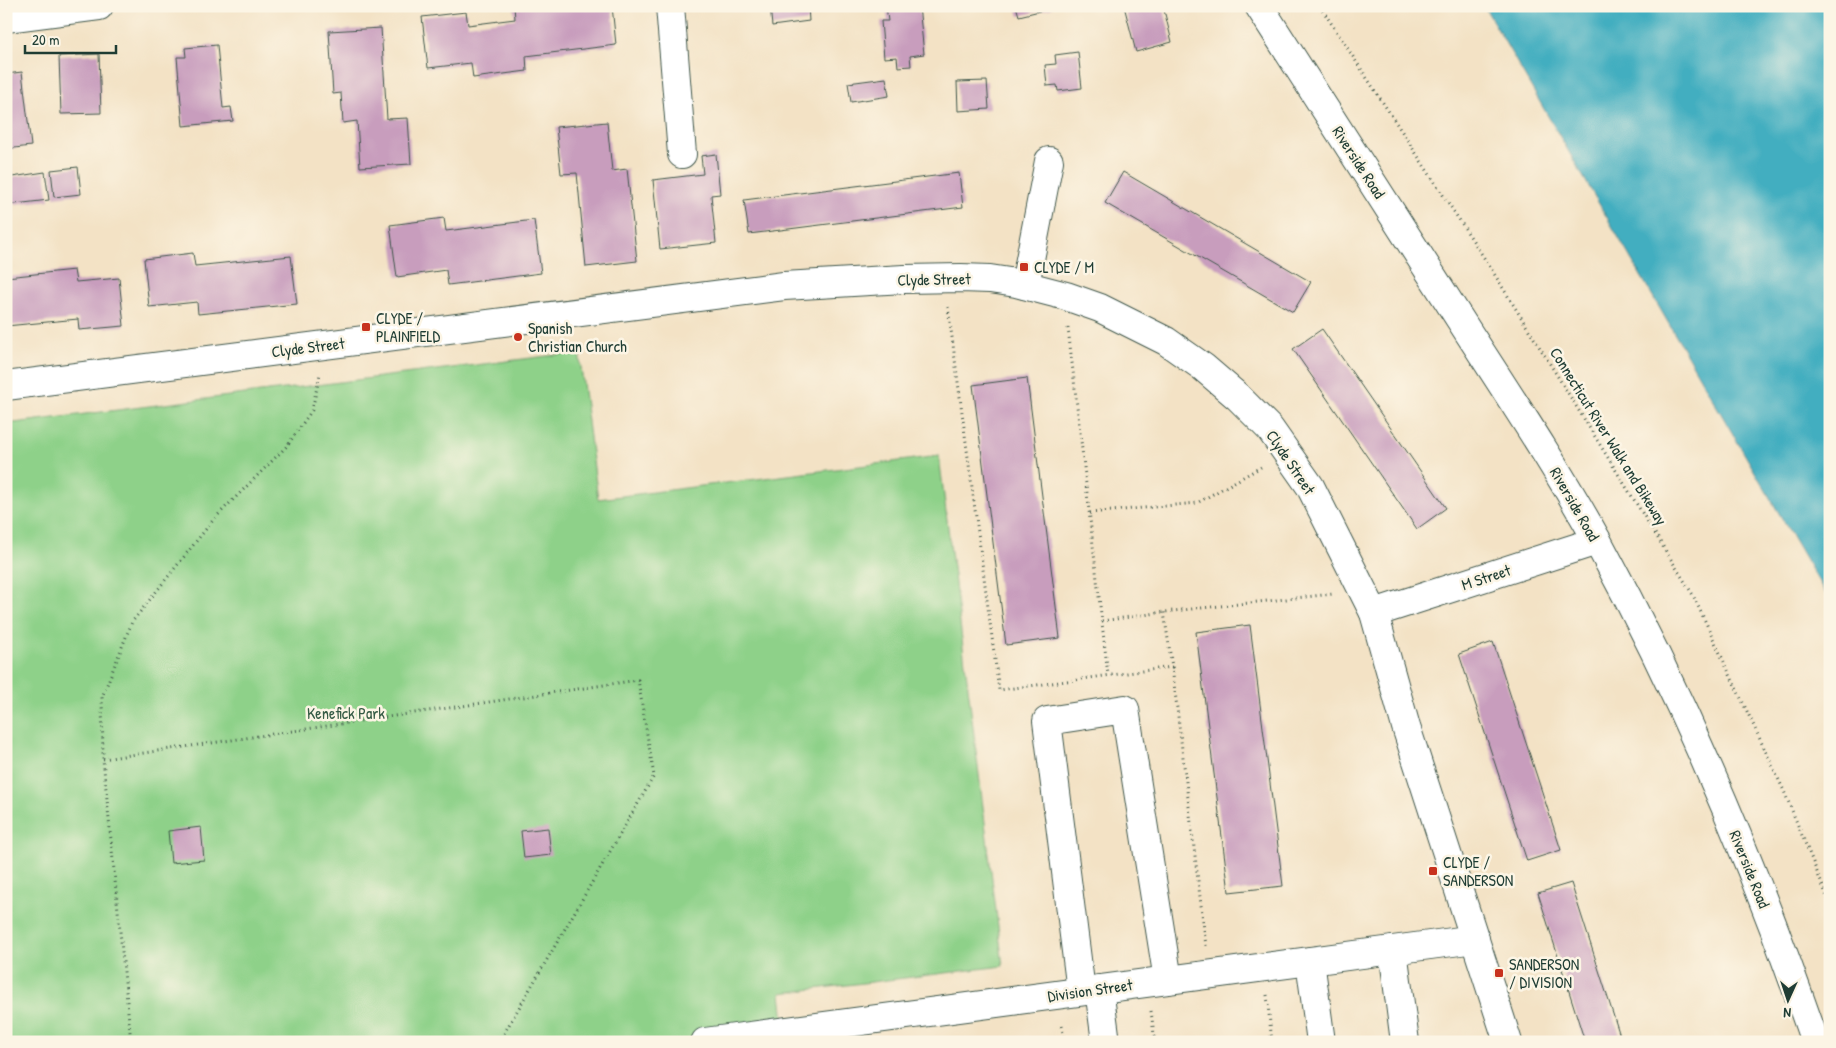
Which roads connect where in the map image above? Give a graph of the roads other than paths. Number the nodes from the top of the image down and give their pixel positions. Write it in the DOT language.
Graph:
graph roads {
  1 [pos="99,6"];
  2 [pos="670,6"];
  3 [pos="1259,6"];
  4 [pos="6,18"];
  5 [pos="682,154"];
  6 [pos="1049,161"];
  7 [pos="1025,285"];
  8 [pos="6,386"];
  9 [pos="1597,541"];
  10 [pos="1374,613"];
  11 [pos="1475,939"];
  12 [pos="1393,950"];
  13 [pos="1310,961"];
  14 [pos="1168,980"];
  15 [pos="1090,990"];
  16 [pos="828,1033"];
  17 [pos="704,1042"];
  18 [pos="1106,1042"];
  19 [pos="1321,1042"];
  20 [pos="1405,1042"];
  21 [pos="1508,1042"];
  22 [pos="1815,1042"];
  1 -- 4 [label="street"];
  2 -- 5 [label="street"];
  3 -- 9 [label="street, Riverside Road"];
  6 -- 7 [label="street"];
  7 -- 8 [label="street, Clyde Street"];
  7 -- 10 [label="street, Clyde Street"];
  9 -- 10 [label="street, M Street"];
  9 -- 22 [label="street, Riverside Road"];
  10 -- 11 [label="street, Clyde Street"];
  11 -- 12 [label="street, Division Street"];
  11 -- 21 [label="street, Clyde Street"];
  12 -- 13 [label="street, Division Street"];
  12 -- 20 [label="street"];
  13 -- 14 [label="street, Division Street"];
  13 -- 19 [label="street"];
  14 -- 15 [label="street, Division Street"];
  14 -- 15 [label="street"];
  15 -- 16 [label="street, Division Street"];
  15 -- 18 [label="street"];
  16 -- 17 [label="street, Division Street"];
}
